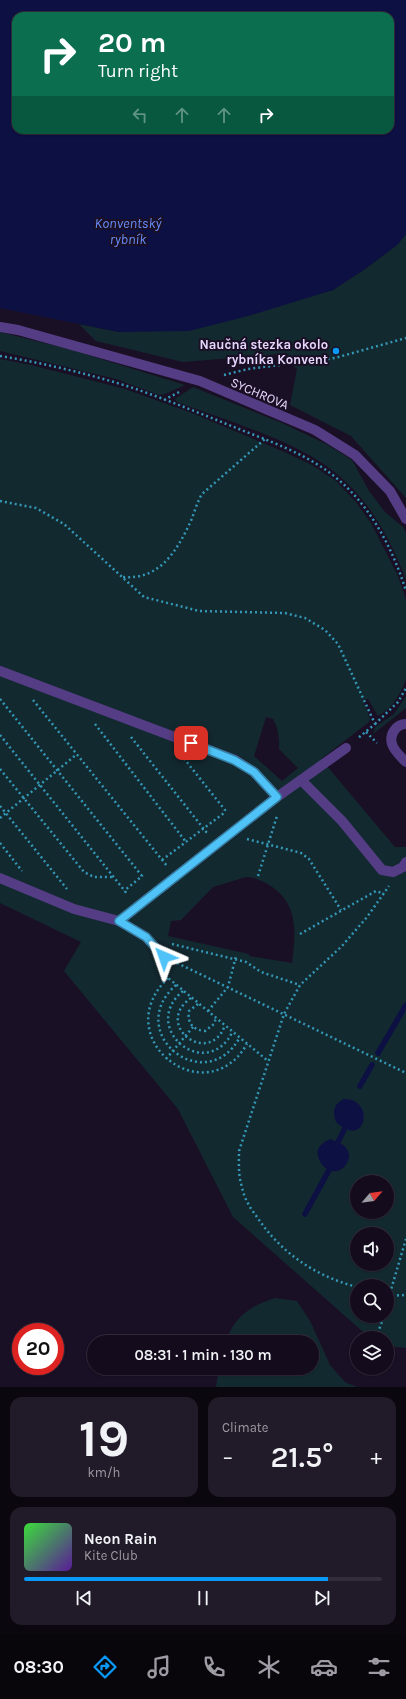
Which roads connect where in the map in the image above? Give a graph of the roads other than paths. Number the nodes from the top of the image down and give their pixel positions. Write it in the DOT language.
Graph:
graph roads {
  1 [pos="0,327"];
  2 [pos="406,519"];
  3 [pos="0,671"];
  4 [pos="406,724"];
  5 [pos="346,748"];
  6 [pos="406,762"];
  7 [pos="301,780"];
  8 [pos="277,797"];
  9 [pos="406,862"];
  10 [pos="0,878"];
  11 [pos="119,921"];
  12 [pos="164,957"];
  1 -- 2 [label="street, SYCHROVA"];
  3 -- 8 [label="street"];
  4 -- 6 [label="street"];
  5 -- 7 [label="street"];
  7 -- 8 [label="street"];
  7 -- 9 [label="street"];
  8 -- 11 [label="street"];
  10 -- 11 [label="street"];
  11 -- 12 [label="street"];
}
